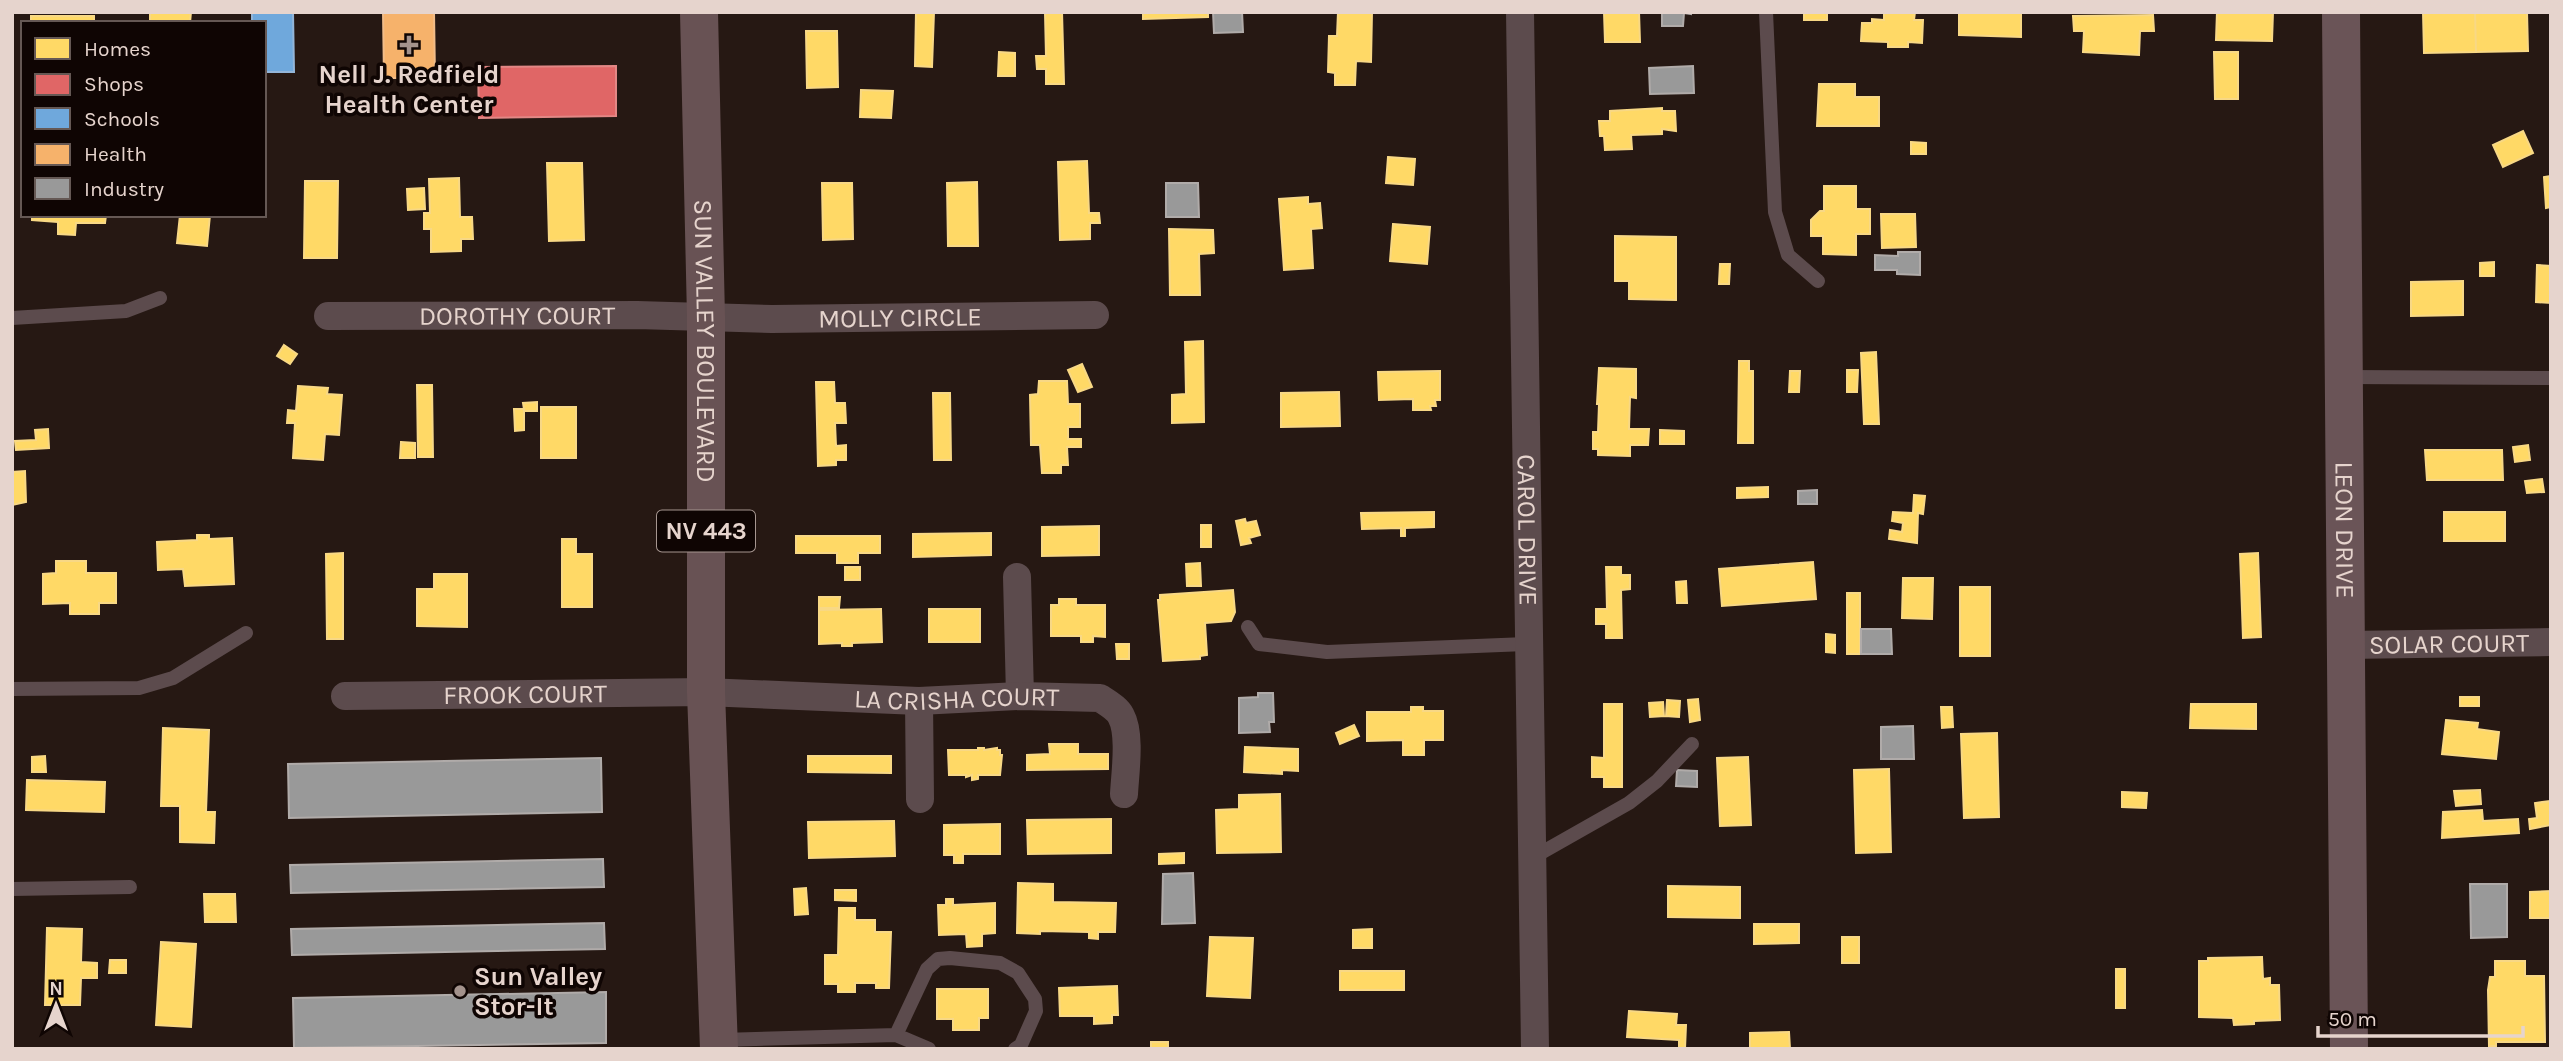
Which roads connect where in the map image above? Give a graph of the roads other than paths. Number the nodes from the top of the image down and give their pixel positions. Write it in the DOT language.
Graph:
graph roads {
  1 [pos="699,12"];
  2 [pos="1520,12"];
  3 [pos="1766,12"];
  4 [pos="2341,12"];
  5 [pos="1818,281"];
  6 [pos="160,298"];
  7 [pos="1095,315"];
  8 [pos="328,316"];
  9 [pos="706,317"];
  10 [pos="12,318"];
  11 [pos="2344,377"];
  12 [pos="2551,378"];
  13 [pos="1017,577"];
  14 [pos="1248,627"];
  15 [pos="246,633"];
  16 [pos="2551,642"];
  17 [pos="1529,643"];
  18 [pos="2346,645"];
  19 [pos="12,689"];
  20 [pos="706,692"];
  21 [pos="345,696"];
  22 [pos="1020,696"];
  23 [pos="919,701"];
  24 [pos="1692,744"];
  25 [pos="1124,794"];
  26 [pos="920,799"];
  27 [pos="1532,858"];
  28 [pos="131,887"];
  29 [pos="12,889"];
  30 [pos="896,1035"];
  31 [pos="719,1044"];
  32 [pos="929,1049"];
  33 [pos="1015,1049"];
  34 [pos="1535,1049"];
  35 [pos="2350,1049"];
  1 -- 9 [label="main road, SUN VALLEY BOULEVARD / NV 443"];
  2 -- 17 [label="street, CAROL DRIVE"];
  3 -- 5 [label="lane"];
  4 -- 11 [label="street, LEON DRIVE"];
  6 -- 10 [label="lane"];
  7 -- 9 [label="street, MOLLY CIRCLE"];
  8 -- 9 [label="street, DOROTHY COURT"];
  9 -- 20 [label="main road, SUN VALLEY BOULEVARD / NV 443"];
  11 -- 12 [label="lane"];
  11 -- 18 [label="street, LEON DRIVE"];
  13 -- 22 [label="street"];
  14 -- 17 [label="lane"];
  15 -- 19 [label="lane"];
  16 -- 18 [label="street, SOLAR COURT"];
  17 -- 27 [label="street, CAROL DRIVE"];
  18 -- 35 [label="street, LEON DRIVE"];
  20 -- 21 [label="street, FROOK COURT"];
  20 -- 23 [label="street, LA CRISHA COURT"];
  20 -- 31 [label="main road, SUN VALLEY BOULEVARD / NV 443"];
  22 -- 23 [label="street, LA CRISHA COURT"];
  22 -- 25 [label="street, LA CRISHA COURT"];
  23 -- 26 [label="street"];
  24 -- 27 [label="lane"];
  27 -- 34 [label="street, CAROL DRIVE"];
  28 -- 29 [label="lane"];
  30 -- 31 [label="lane"];
  30 -- 32 [label="lane"];
  30 -- 33 [label="lane"];
}
